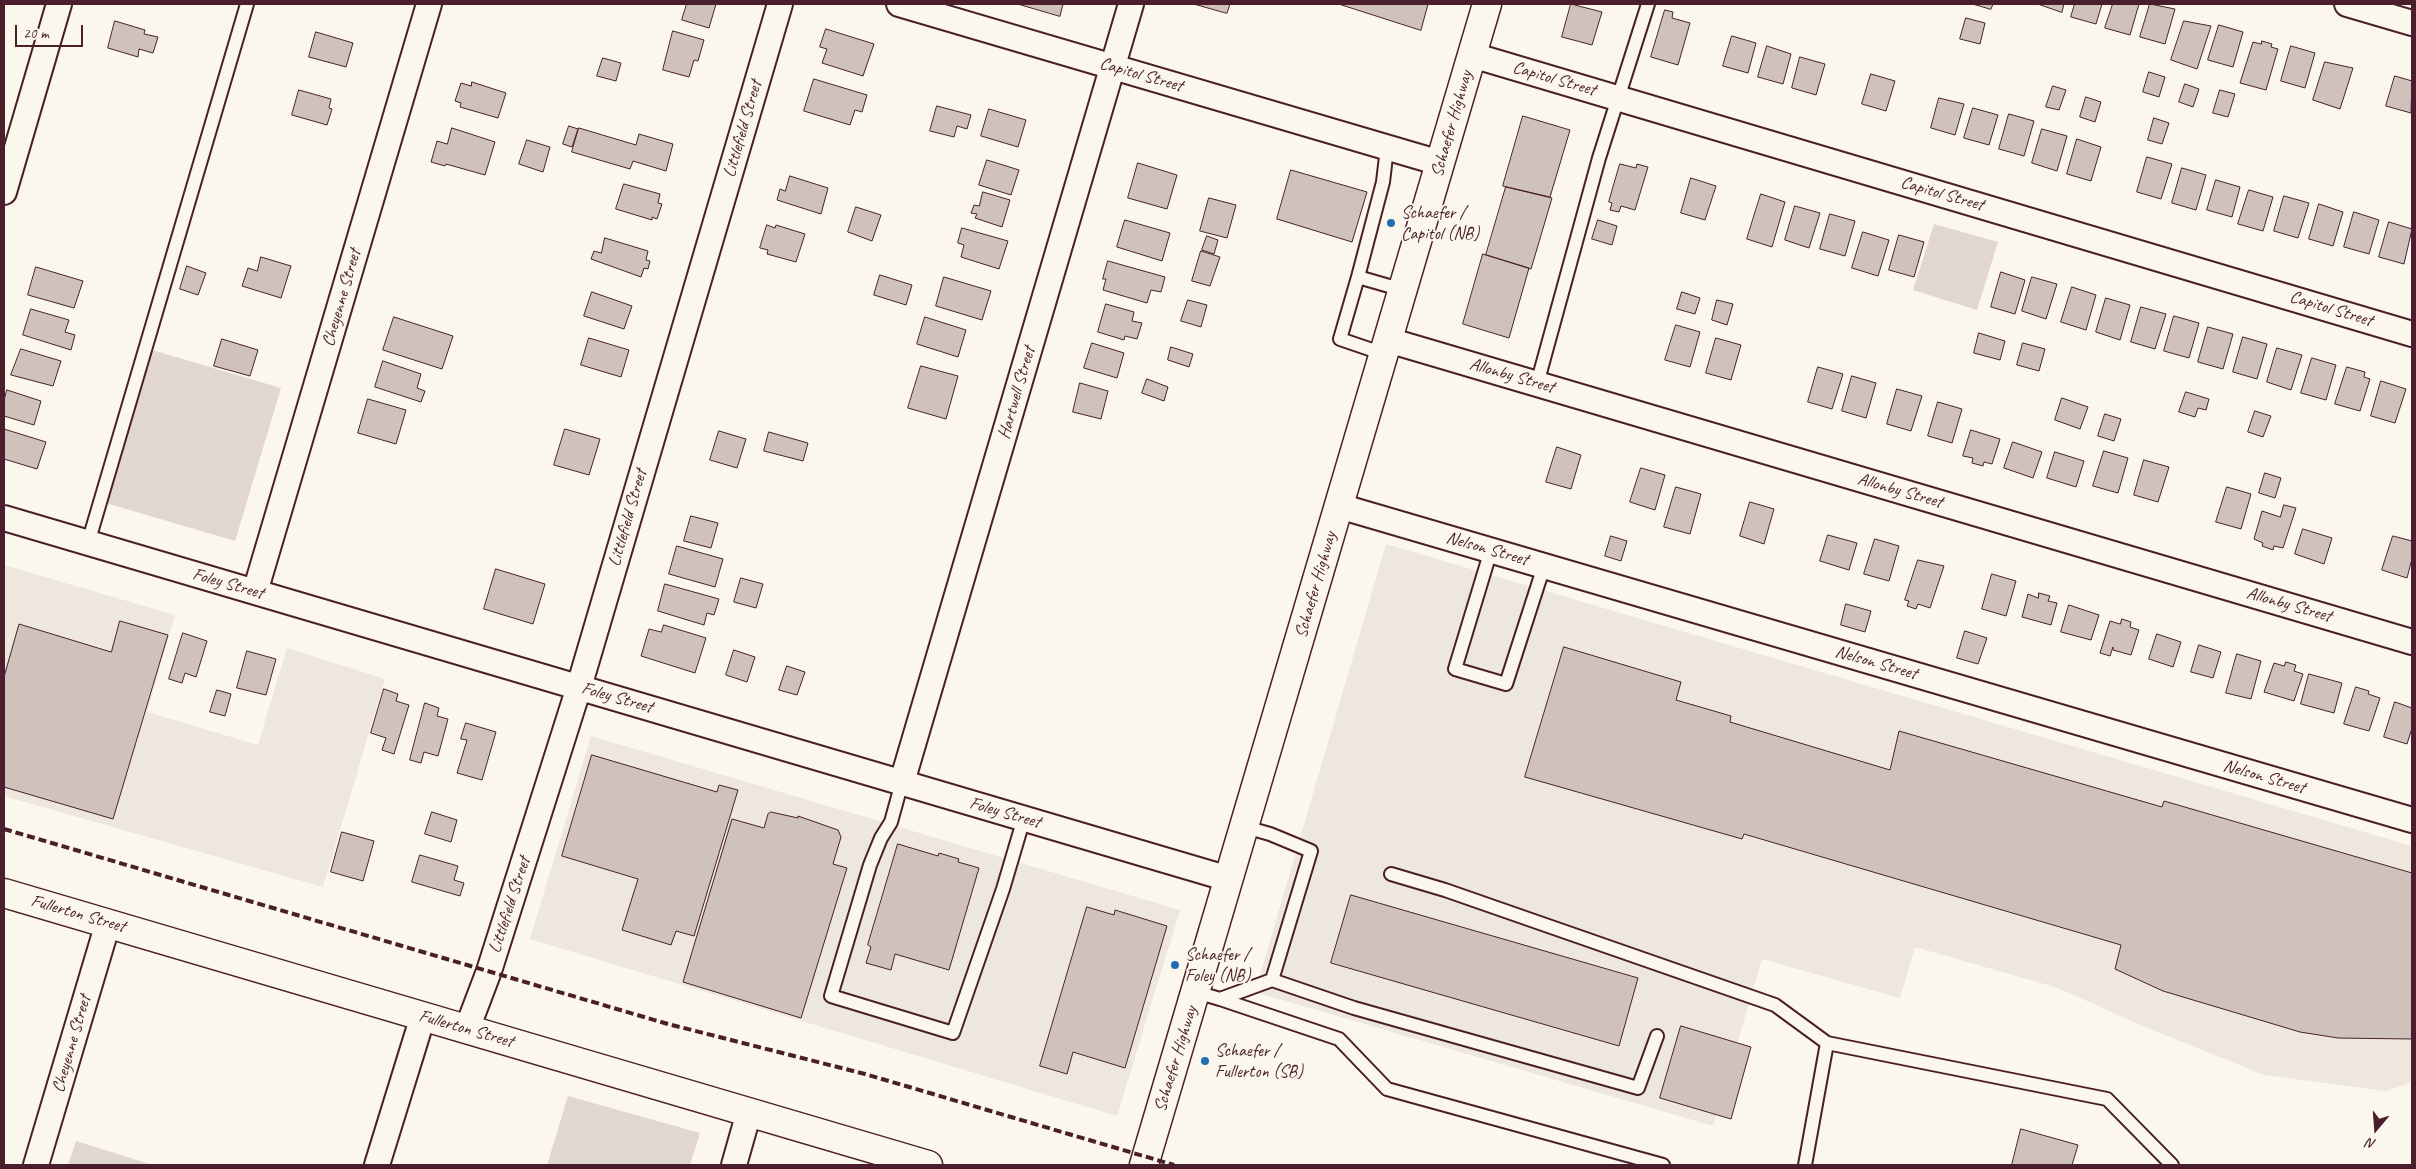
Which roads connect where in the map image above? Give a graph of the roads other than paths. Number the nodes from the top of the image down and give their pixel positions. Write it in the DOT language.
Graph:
graph roads {
  1 [pos="59,4"];
  2 [pos="247,4"];
  3 [pos="429,4"];
  4 [pos="780,4"];
  5 [pos="899,4"];
  6 [pos="1131,4"];
  7 [pos="1487,4"];
  8 [pos="1648,4"];
  9 [pos="2347,4"];
  10 [pos="2412,23"];
  11 [pos="1472,55"];
  12 [pos="1113,67"];
  13 [pos="1618,98"];
  14 [pos="1387,148"];
  15 [pos="1440,163"];
  16 [pos="4,192"];
  17 [pos="1358,277"];
  18 [pos="1403,290"];
  19 [pos="2412,334"];
  20 [pos="1386,347"];
  21 [pos="1537,384"];
  22 [pos="1339,506"];
  23 [pos="4,518"];
  24 [pos="88,543"];
  25 [pos="1491,550"];
  26 [pos="1544,566"];
  27 [pos="255,592"];
  28 [pos="2412,642"];
  29 [pos="579,687"];
  30 [pos="902,782"];
  31 [pos="1024,818"];
  32 [pos="2412,820"];
  33 [pos="1245,828"];
  34 [pos="1391,874"];
  35 [pos="1230,879"];
  36 [pos="4,893"];
  37 [pos="108,923"];
  38 [pos="1272,980"];
  39 [pos="1208,996"];
  40 [pos="422,1016"];
  41 [pos="467,1029"];
  42 [pos="1657,1036"];
  43 [pos="1826,1042"];
  44 [pos="749,1112"];
  45 [pos="36,1165"];
  46 [pos="377,1165"];
  47 [pos="734,1165"];
  48 [pos="928,1165"];
  49 [pos="1144,1165"];
  50 [pos="1663,1165"];
  51 [pos="1806,1165"];
  52 [pos="2172,1165"];
  1 -- 16 [label="street"];
  2 -- 24 [label="lane"];
  3 -- 27 [label="street, Cheyenne Street"];
  4 -- 29 [label="street, Littlefield Street"];
  5 -- 12 [label="street, Capitol Street"];
  6 -- 12 [label="street, Hartwell Street"];
  7 -- 11 [label="street, Schaefer Highway"];
  8 -- 13 [label="lane"];
  9 -- 10 [label="street"];
  11 -- 13 [label="street, Capitol Street"];
  11 -- 15 [label="street, Schaefer Highway"];
  12 -- 14 [label="street, Capitol Street"];
  12 -- 30 [label="street, Hartwell Street"];
  13 -- 19 [label="street, Capitol Street"];
  13 -- 21 [label="lane"];
  14 -- 15 [label="street, Capitol Street"];
  14 -- 17 [label="lane"];
  15 -- 18 [label="street, Schaefer Highway"];
  17 -- 18 [label="lane"];
  17 -- 20 [label="lane"];
  18 -- 20 [label="street, Schaefer Highway"];
  20 -- 21 [label="street, Allonby Street"];
  20 -- 22 [label="street, Schaefer Highway"];
  21 -- 28 [label="street, Allonby Street"];
  22 -- 25 [label="street, Nelson Street"];
  22 -- 33 [label="street, Schaefer Highway"];
  23 -- 24 [label="street, Foley Street"];
  24 -- 27 [label="street, Foley Street"];
  25 -- 26 [label="street, Nelson Street"];
  25 -- 26 [label="lane"];
  26 -- 32 [label="street, Nelson Street"];
  27 -- 29 [label="street, Foley Street"];
  29 -- 30 [label="street, Foley Street"];
  29 -- 41 [label="street, Littlefield Street"];
  30 -- 31 [label="street, Foley Street"];
  30 -- 31 [label="lane"];
  31 -- 35 [label="street, Foley Street"];
  33 -- 35 [label="street, Schaefer Highway"];
  33 -- 38 [label="lane"];
  34 -- 43 [label="lane"];
  35 -- 39 [label="street, Schaefer Highway"];
  36 -- 37 [label="street, Fullerton Street"];
  37 -- 40 [label="street, Fullerton Street"];
  37 -- 45 [label="street, Cheyenne Street"];
  38 -- 39 [label="lane"];
  38 -- 42 [label="lane"];
  39 -- 49 [label="street, Schaefer Highway"];
  39 -- 50 [label="lane"];
  40 -- 41 [label="street, Fullerton Street"];
  40 -- 46 [label="street"];
  41 -- 44 [label="street, Fullerton Street"];
  43 -- 51 [label="lane"];
  43 -- 52 [label="lane"];
  44 -- 47 [label="street"];
  44 -- 48 [label="street, Fullerton Street"];
}
